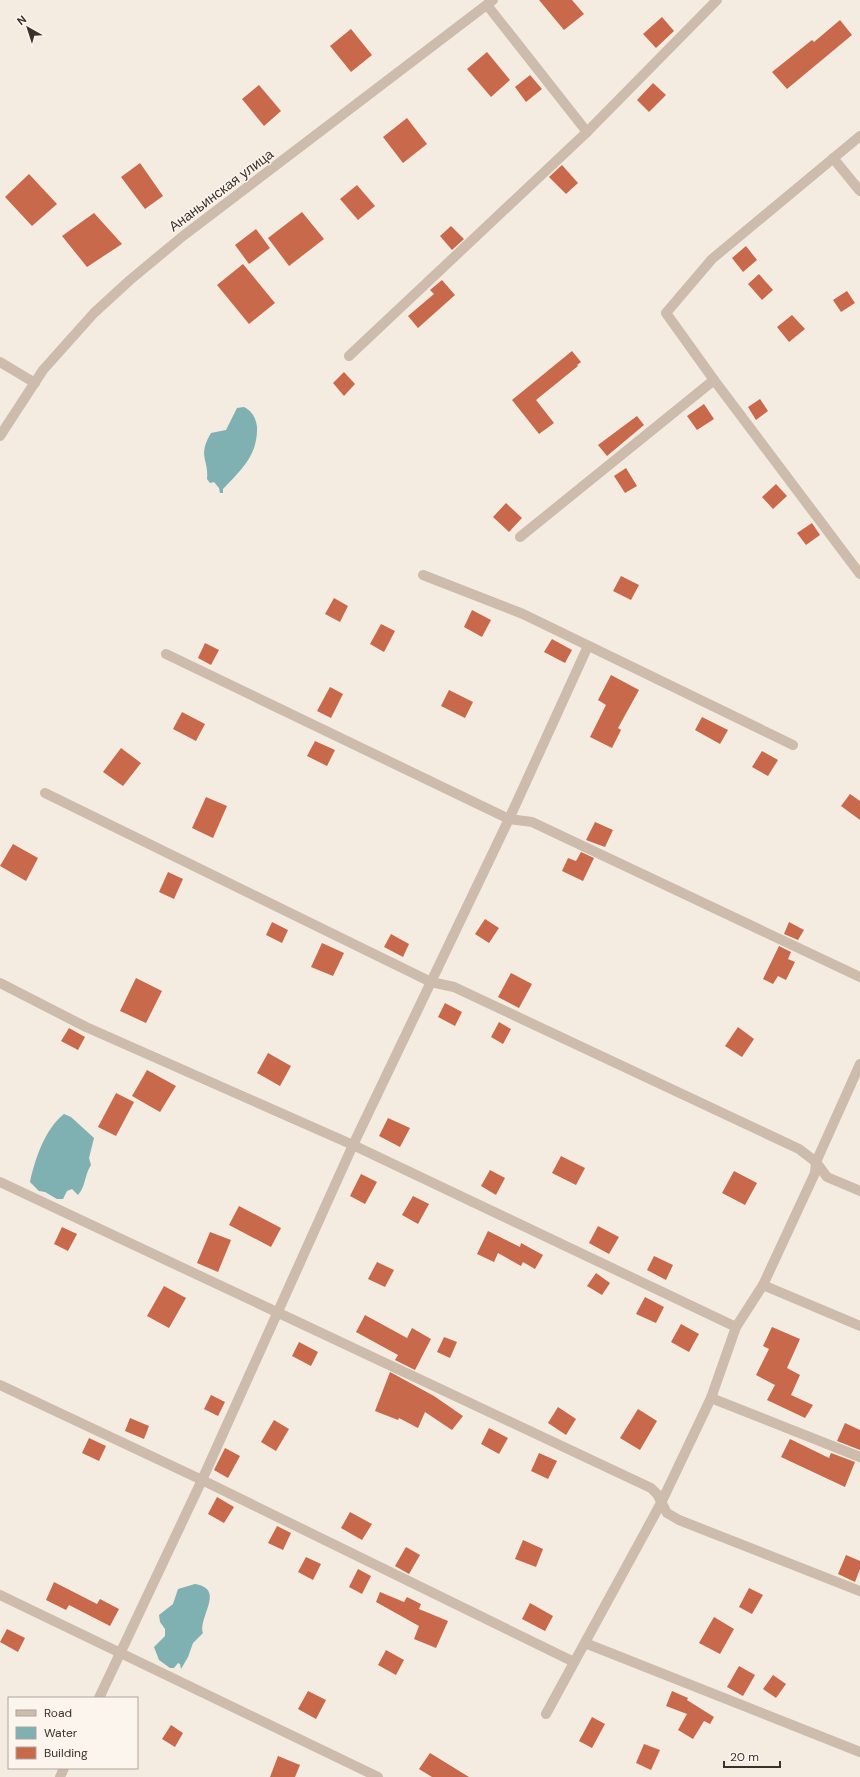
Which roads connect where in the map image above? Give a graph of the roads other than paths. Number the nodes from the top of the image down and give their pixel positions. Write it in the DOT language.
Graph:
graph roads {
  1 [pos="717,0"];
  2 [pos="490,3"];
  3 [pos="587,132"];
  4 [pos="860,136"];
  5 [pos="833,158"];
  6 [pos="860,191"];
  7 [pos="350,356"];
  8 [pos="0,362"];
  9 [pos="714,380"];
  10 [pos="35,383"];
  11 [pos="0,436"];
  12 [pos="520,536"];
  13 [pos="860,574"];
  14 [pos="423,575"];
  15 [pos="588,646"];
  16 [pos="166,654"];
  17 [pos="793,745"];
  18 [pos="45,794"];
  19 [pos="509,819"];
  20 [pos="860,977"];
  21 [pos="431,982"];
  22 [pos="0,983"];
  23 [pos="860,1064"];
  24 [pos="353,1145"];
  25 [pos="816,1162"];
  26 [pos="0,1182"];
  27 [pos="860,1191"];
  28 [pos="763,1285"];
  29 [pos="278,1312"];
  30 [pos="860,1326"];
  31 [pos="736,1327"];
  32 [pos="0,1385"];
  33 [pos="711,1398"];
  34 [pos="860,1457"];
  35 [pos="202,1480"];
  36 [pos="660,1503"];
  37 [pos="860,1591"];
  38 [pos="0,1595"];
  39 [pos="584,1643"];
  40 [pos="121,1653"];
  41 [pos="574,1662"];
  42 [pos="99,1697"];
  43 [pos="546,1714"];
  44 [pos="860,1752"];
  45 [pos="378,1777"];
  1 -- 3 [label="street"];
  2 -- 3 [label="street"];
  2 -- 10 [label="street, Ананьинская улица"];
  3 -- 7 [label="street"];
  4 -- 5 [label="street"];
  5 -- 6 [label="street"];
  5 -- 9 [label="street"];
  8 -- 10 [label="street"];
  9 -- 12 [label="street"];
  9 -- 13 [label="street"];
  10 -- 11 [label="street, Ананьинская улица"];
  14 -- 15 [label="street"];
  15 -- 17 [label="street"];
  15 -- 19 [label="street"];
  16 -- 19 [label="street"];
  18 -- 21 [label="street"];
  19 -- 20 [label="street"];
  19 -- 21 [label="street"];
  21 -- 24 [label="street"];
  21 -- 25 [label="street"];
  22 -- 24 [label="street"];
  23 -- 25 [label="street"];
  24 -- 29 [label="street"];
  24 -- 31 [label="street"];
  25 -- 27 [label="street"];
  25 -- 28 [label="street"];
  26 -- 29 [label="street"];
  28 -- 30 [label="street"];
  28 -- 31 [label="street"];
  29 -- 35 [label="street"];
  29 -- 36 [label="street"];
  31 -- 33 [label="street"];
  32 -- 35 [label="street"];
  33 -- 34 [label="street"];
  33 -- 36 [label="street"];
  35 -- 40 [label="street"];
  35 -- 41 [label="street"];
  36 -- 37 [label="street"];
  36 -- 39 [label="street"];
  38 -- 40 [label="street"];
  39 -- 41 [label="street"];
  39 -- 44 [label="street"];
  40 -- 42 [label="street"];
  40 -- 45 [label="street"];
  41 -- 43 [label="street"];
}
